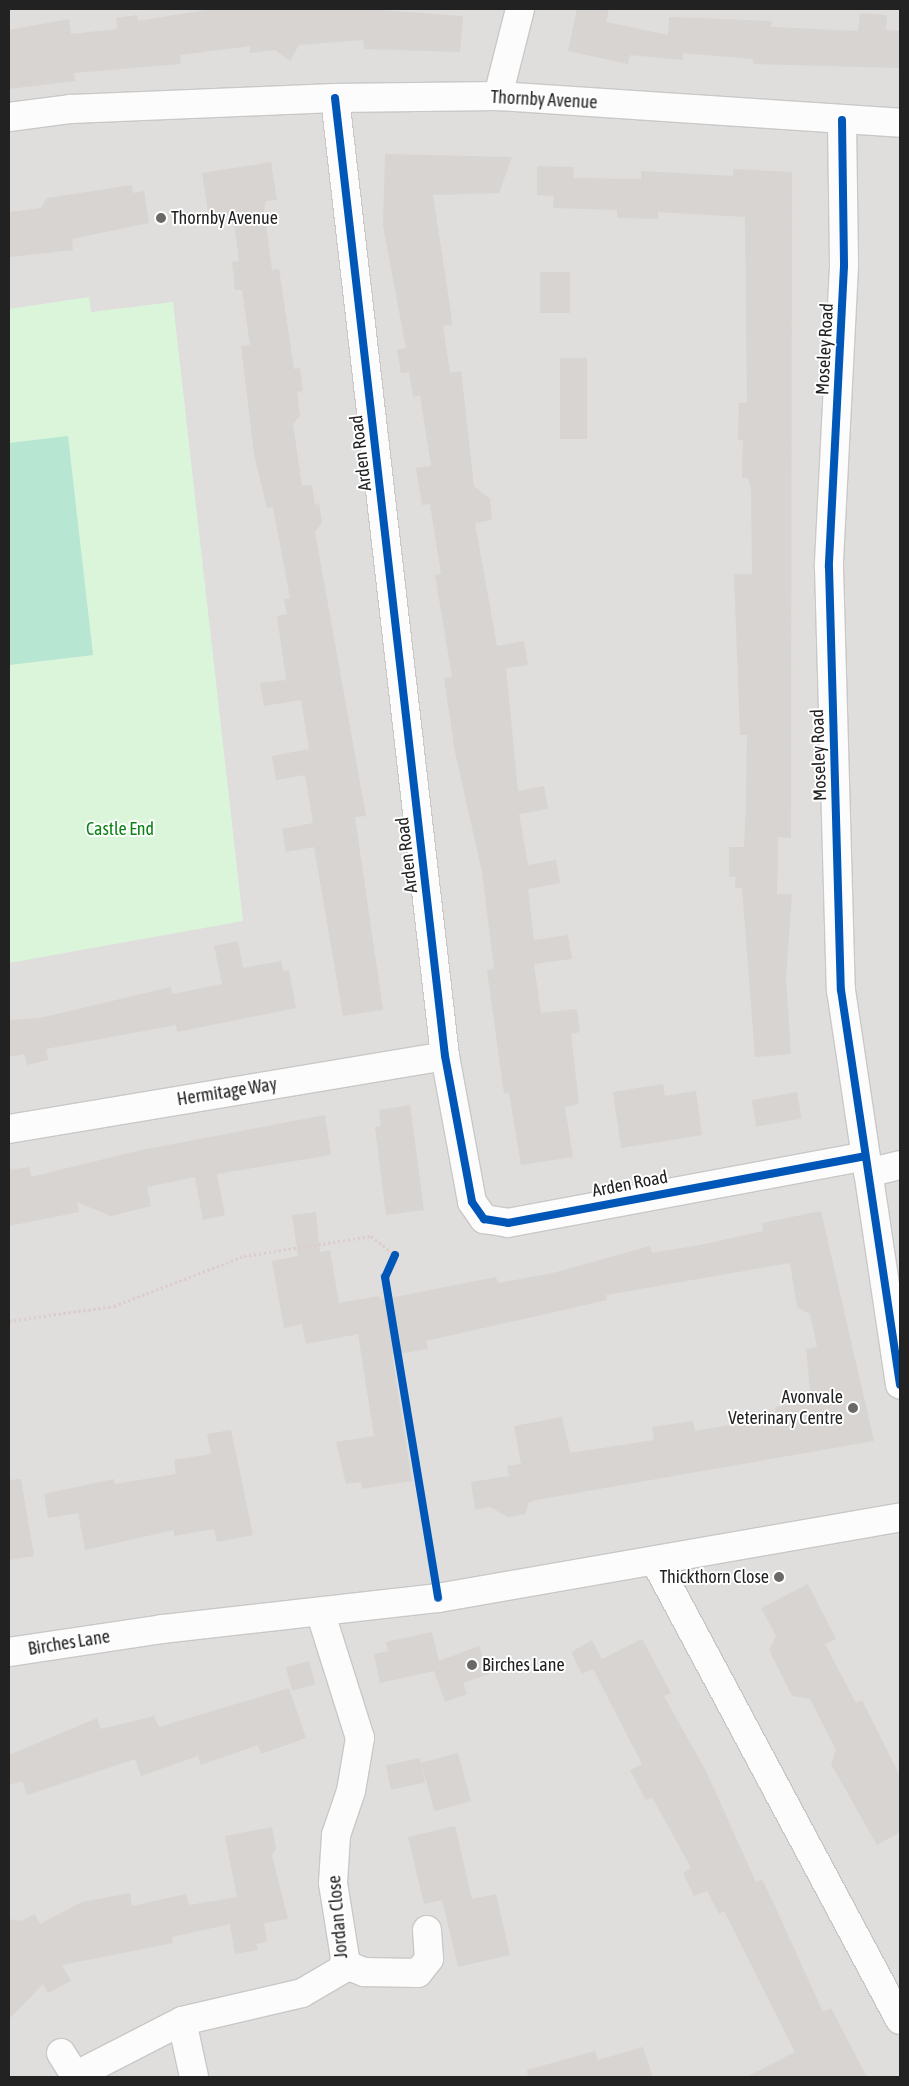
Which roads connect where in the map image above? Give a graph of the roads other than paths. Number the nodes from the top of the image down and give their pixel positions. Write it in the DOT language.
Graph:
graph roads {
  1 [pos="520,9"];
  2 [pos="498,96"];
  3 [pos="335,98"];
  4 [pos="9,117"];
  5 [pos="842,120"];
  6 [pos="900,123"];
  7 [pos="446,1056"];
  8 [pos="9,1129"];
  9 [pos="867,1164"];
  10 [pos="900,1165"];
  11 [pos="900,1386"];
  12 [pos="900,1517"];
  13 [pos="655,1561"];
  14 [pos="321,1614"];
  15 [pos="9,1652"];
  16 [pos="427,1930"];
  17 [pos="344,1964"];
  18 [pos="900,2020"];
  19 [pos="182,2021"];
  20 [pos="61,2053"];
  21 [pos="75,2077"];
  22 [pos="194,2077"];
  1 -- 2 [label="street"];
  2 -- 3 [label="street, Thornby Avenue"];
  2 -- 5 [label="street, Thornby Avenue"];
  3 -- 4 [label="street, Thornby Avenue"];
  3 -- 7 [label="street, Arden Road"];
  5 -- 6 [label="street, Thornby Avenue"];
  5 -- 9 [label="street, Moseley Road"];
  7 -- 8 [label="street, Hermitage Way"];
  7 -- 9 [label="street, Arden Road"];
  9 -- 10 [label="street, Arden Road"];
  9 -- 11 [label="street, Moseley Road"];
  12 -- 13 [label="street, Birches Lane"];
  13 -- 14 [label="street, Birches Lane"];
  13 -- 18 [label="street"];
  14 -- 15 [label="street, Birches Lane"];
  14 -- 17 [label="street, Jordan Close"];
  16 -- 17 [label="street"];
  17 -- 19 [label="street, Jordan Close"];
  19 -- 21 [label="street, Jordan Close"];
  19 -- 22 [label="street"];
  20 -- 21 [label="street, Jordan Close"];
}
